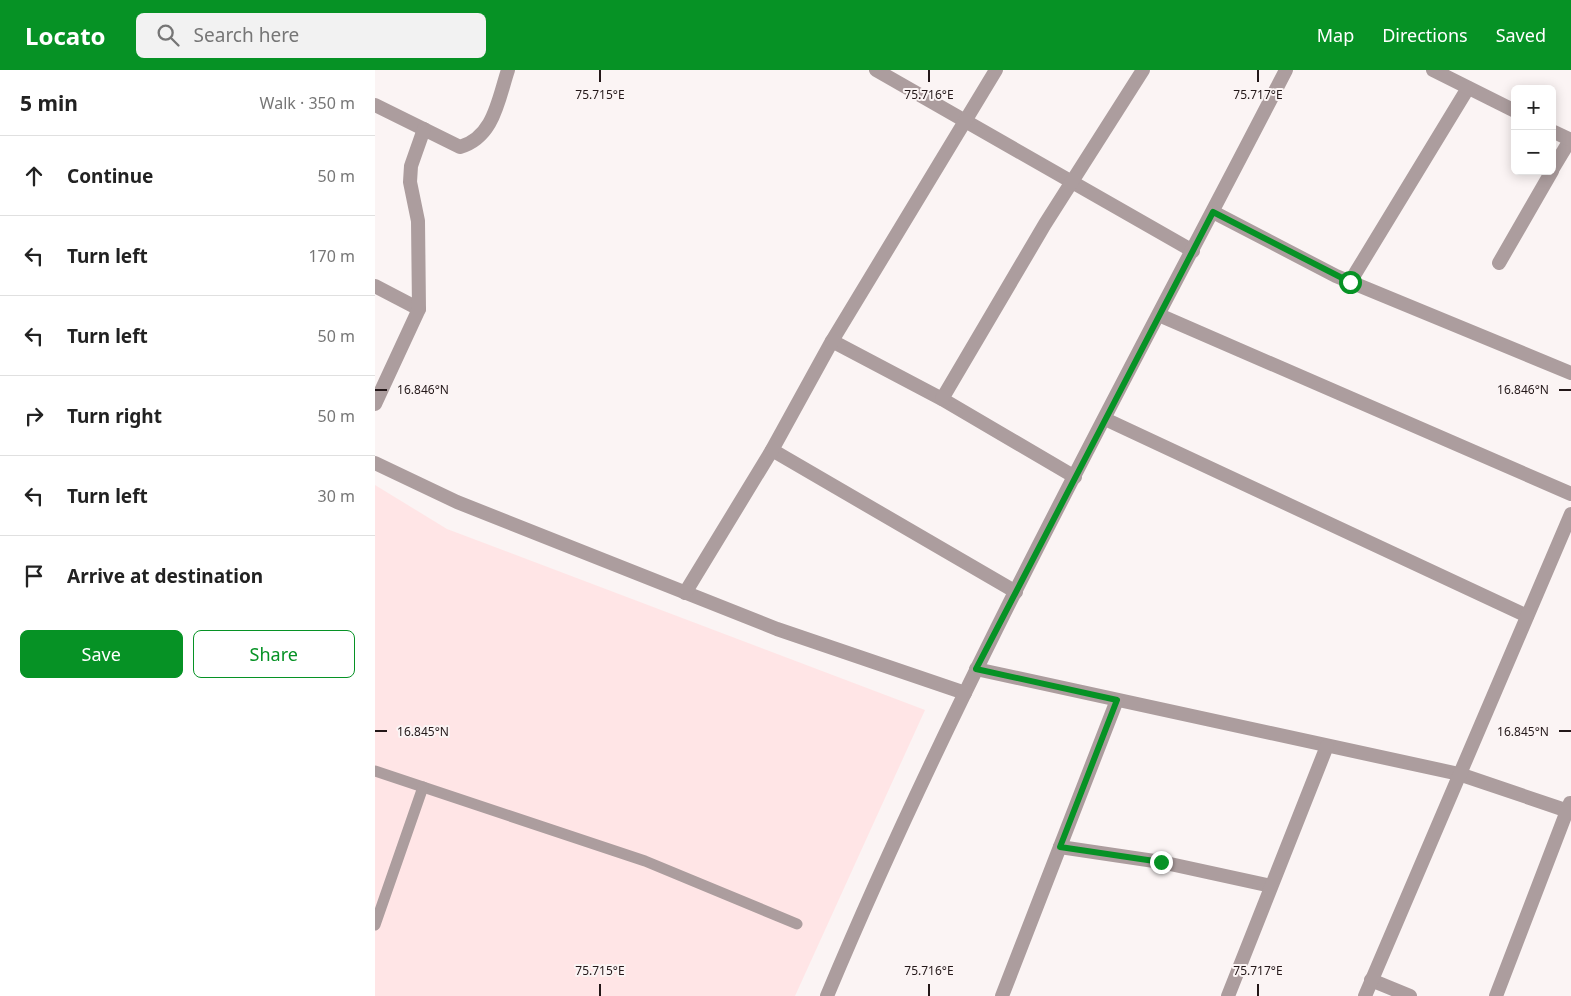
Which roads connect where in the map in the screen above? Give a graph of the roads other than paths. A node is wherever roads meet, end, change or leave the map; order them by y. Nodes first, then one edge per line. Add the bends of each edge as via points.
1 (508, 70) edge
2 (876, 70) edge
3 (996, 70) edge
4 (1143, 70) edge
5 (1286, 70) edge
6 (1433, 70) edge
7 (1468, 88) junction
8 (375, 105) edge
9 (1511, 110) edge
10 (964, 120) junction
11 (424, 129) junction
12 (1556, 132) edge
13 (1571, 140) edge
14 (1556, 164) edge
15 (1550, 175) edge
16 (1073, 181) junction
17 (1213, 212) junction
18 (1193, 251) junction
19 (1499, 262) dead end
20 (1350, 282) junction
21 (375, 286) edge
22 (419, 309) junction
23 (1159, 316) junction
24 (832, 341) junction
25 (1571, 372) edge
26 (942, 399) junction
27 (375, 404) edge
28 (1105, 419) junction
29 (771, 450) junction
30 (375, 463) edge
31 (1075, 477) junction
32 (1571, 494) edge
33 (1571, 514) edge
34 (685, 592) junction
35 (1016, 592) junction
36 (1527, 616) junction
37 (976, 669) junction
38 (965, 693) junction
39 (1117, 700) junction
40 (1327, 746) junction
41 (375, 771) edge
42 (1459, 774) junction
43 (423, 787) junction
44 (1570, 808) edge
45 (1060, 847) junction
46 (1271, 886) junction
47 (797, 924) dead end
48 (375, 925) edge
49 (1371, 980) junction
50 (827, 996) edge
51 (1002, 996) edge
52 (1228, 996) edge
53 (1365, 996) edge
54 (1410, 996) edge
55 (1496, 996) edge

1 - 11 street via 490,123 474,143 460,147
2 - 10 street
3 - 10 street
4 - 16 street
5 - 17 street
6 - 7 street
7 - 9 street
7 - 20 street
8 - 11 street
10 - 16 street
10 - 24 street
11 - 22 street via 411,166 410,182 418,221
12 - 13 street
13 - 14 street
15 - 19 street
16 - 18 street
16 - 26 street
17 - 18 street
17 - 20 street
18 - 23 street
20 - 25 street
21 - 22 street
22 - 27 street
23 - 28 street
23 - 32 street
24 - 26 street
24 - 29 street
26 - 31 street
28 - 31 street
28 - 36 street
29 - 34 street
29 - 35 street
30 - 34 street via 457,502
31 - 35 street
33 - 36 street
34 - 38 street via 777,629
35 - 37 street
36 - 42 street
37 - 38 street
37 - 39 street
38 - 50 street
39 - 40 street
39 - 45 street
40 - 42 street
40 - 46 street
41 - 43 lane
42 - 44 street
42 - 49 street
43 - 47 lane via 645,861
43 - 48 lane
44 - 55 street
45 - 46 street via 1161,862
45 - 51 street
46 - 52 street
49 - 53 street
49 - 54 street

